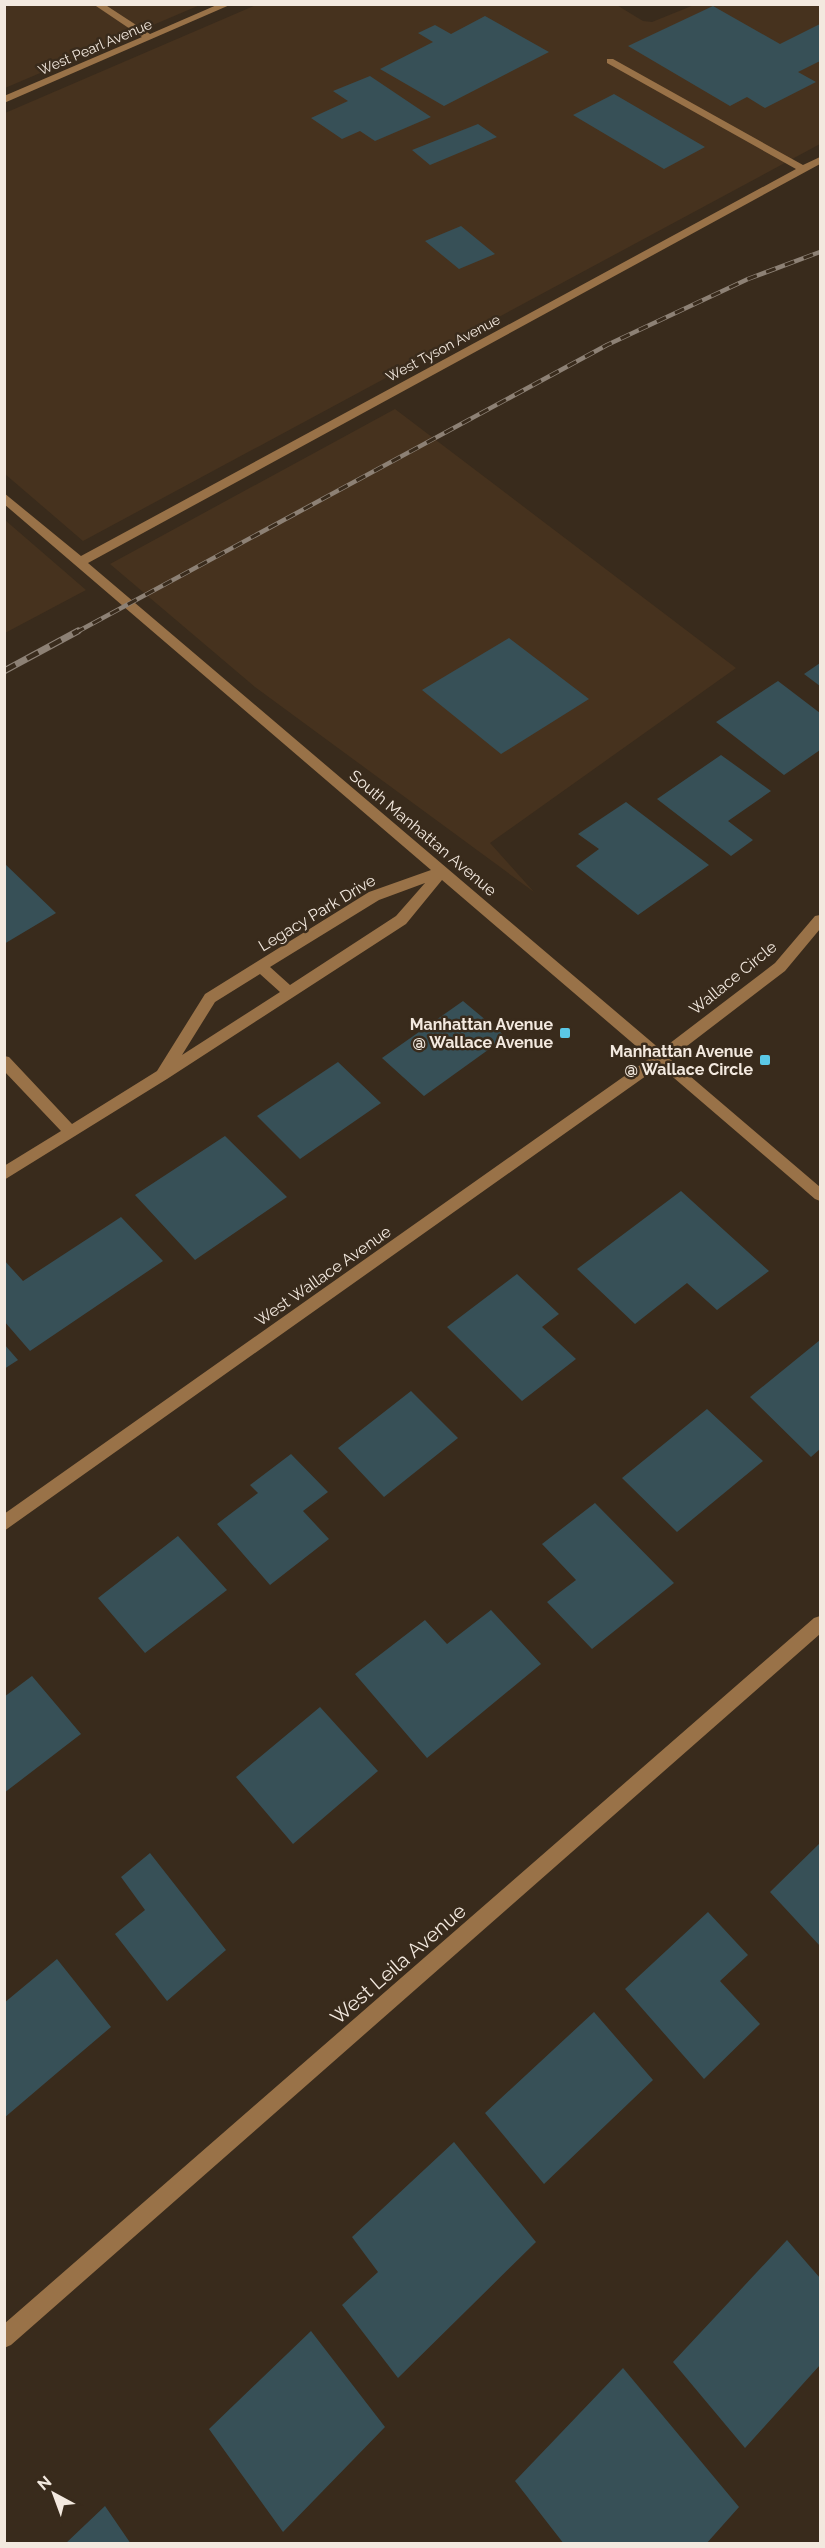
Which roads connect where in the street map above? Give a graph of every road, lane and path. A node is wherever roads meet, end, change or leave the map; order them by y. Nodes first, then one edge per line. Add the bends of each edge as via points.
1 (97, 4) edge
2 (228, 4) edge
3 (149, 38) junction
4 (610, 61) dead end
5 (4, 100) edge
6 (820, 160) edge
7 (803, 169) junction
8 (4, 497) edge
9 (80, 562) junction
10 (442, 872) junction
11 (820, 920) edge
12 (261, 967) junction
13 (290, 993) junction
14 (662, 1057) junction
15 (4, 1061) edge
16 (162, 1075) junction
17 (71, 1132) junction
18 (4, 1174) edge
19 (820, 1195) edge
20 (4, 1524) edge
21 (820, 1624) edge
22 (4, 2338) edge

1 - 3 street
2 - 3 street, West Pearl Avenue
3 - 5 street, West Pearl Avenue
4 - 7 street
6 - 7 street, West Tyson Avenue
7 - 9 street, West Tyson Avenue
8 - 9 street, South Manhattan Avenue
9 - 10 street, South Manhattan Avenue
10 - 12 street, Legacy Park Drive via 374,896
10 - 13 street, Legacy Park Drive via 401,920
10 - 14 street, South Manhattan Avenue
11 - 14 street, Wallace Circle via 780,967
12 - 13 street, Legacy Park Drive
12 - 16 street, Legacy Park Drive via 210,998
13 - 16 street, Legacy Park Drive
14 - 19 street, South Manhattan Avenue
14 - 20 street, West Wallace Avenue
15 - 17 street
16 - 17 street, Legacy Park Drive
17 - 18 street, Legacy Park Drive
21 - 22 street, West Leila Avenue

